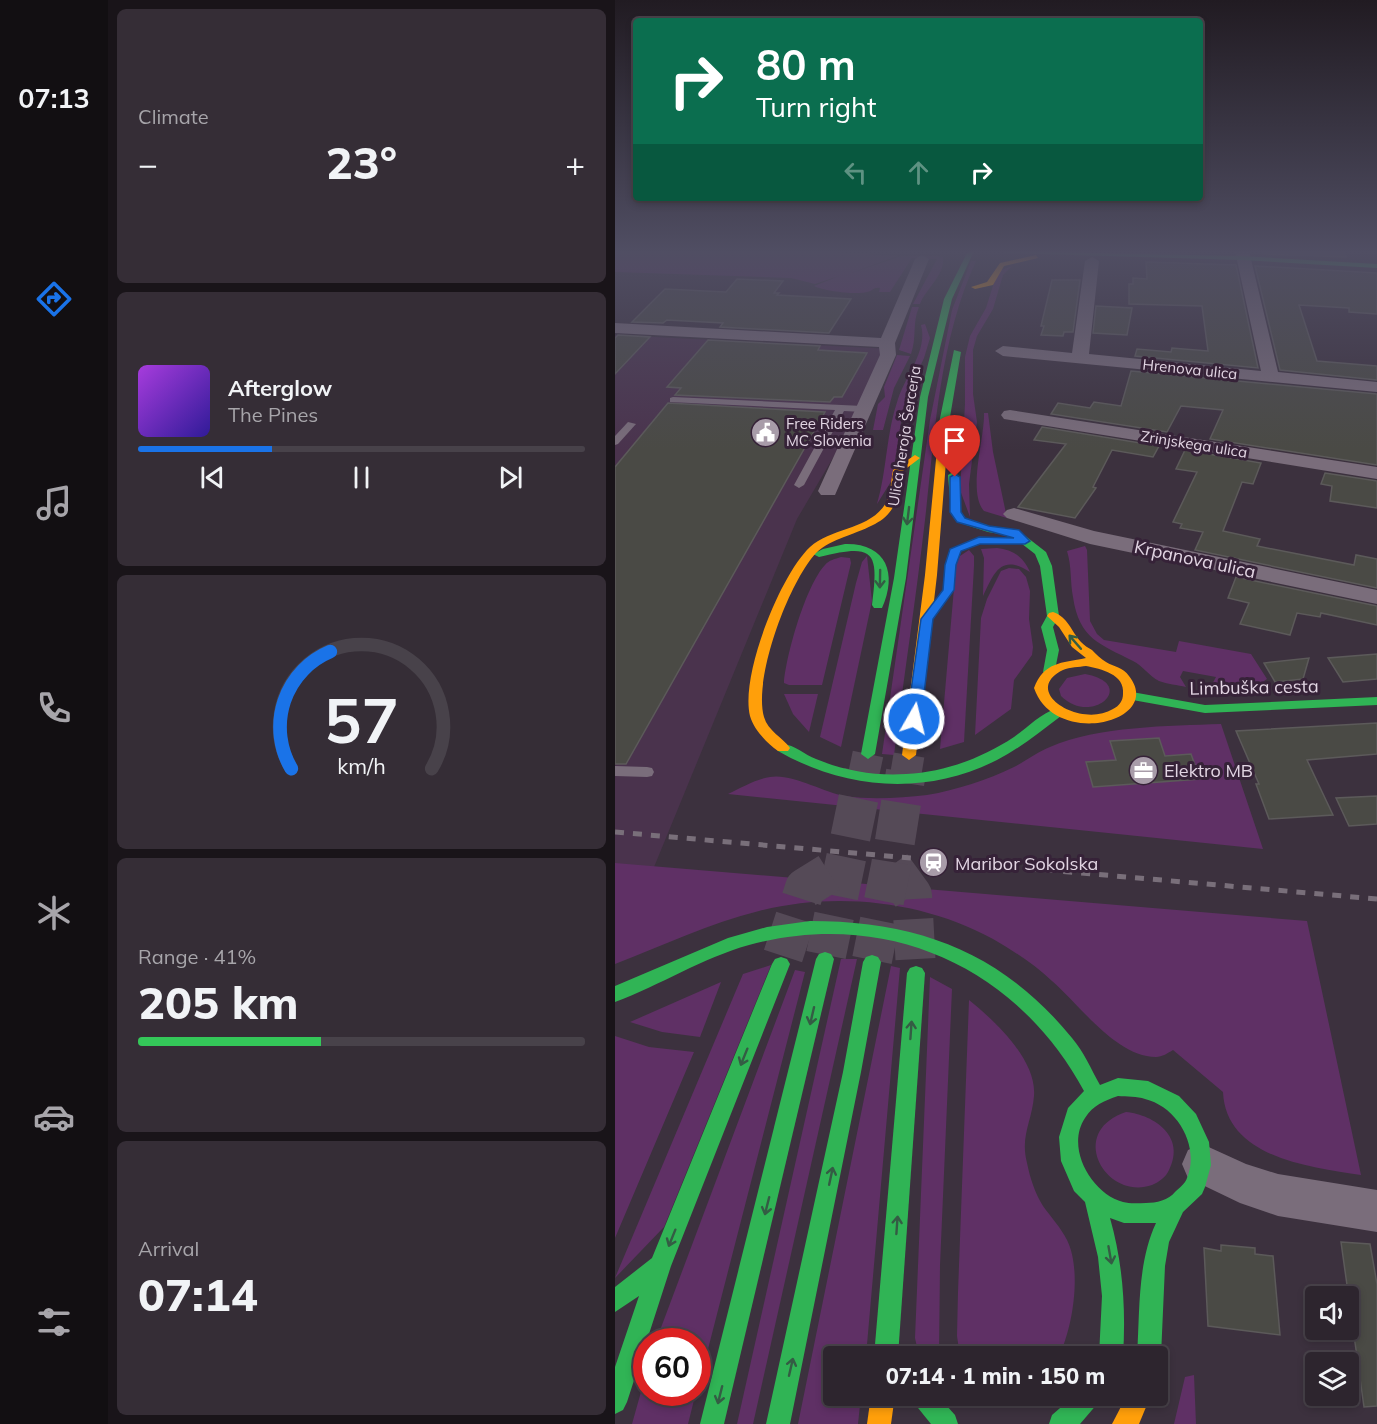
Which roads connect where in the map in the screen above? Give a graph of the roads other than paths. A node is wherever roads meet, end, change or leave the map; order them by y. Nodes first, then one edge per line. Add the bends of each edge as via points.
1 (898, 317) edge
2 (944, 317) edge
3 (1085, 317) edge
4 (1257, 317) edge
5 (615, 328) edge
6 (960, 342) dead end
7 (887, 343) junction
8 (1003, 351) dead end
9 (1080, 358) junction
10 (1271, 377) junction
11 (1377, 387) edge
12 (673, 400) dead end
13 (841, 408) junction
14 (863, 409) junction
15 (1010, 416) dead end
16 (631, 424) dead end
17 (615, 442) edge
18 (941, 455) junction
19 (915, 458) junction
20 (1377, 472) edge
21 (799, 485) dead end
22 (828, 491) dead end
23 (1014, 514) dead end
24 (979, 541) dead end
25 (1025, 541) junction
26 (804, 562) junction
27 (1377, 597) edge
28 (941, 600) dead end
29 (1053, 616) junction
30 (927, 619) junction
31 (891, 631) junction
32 (1101, 664) junction
33 (1049, 672) junction
34 (1132, 696) junction
35 (1377, 701) edge
36 (1056, 713) junction
37 (868, 754) tunnel mouth
38 (909, 755) tunnel mouth
39 (615, 771) edge
40 (647, 772) dead end
41 (825, 959) tunnel mouth
42 (872, 962) tunnel mouth
43 (781, 964) tunnel mouth
44 (916, 973) tunnel mouth
45 (615, 994) edge
46 (1096, 1095) junction
47 (1202, 1164) junction
48 (1094, 1199) junction
49 (1174, 1208) junction
50 (1377, 1211) edge
51 (660, 1266) junction
52 (893, 1283) junction
53 (615, 1301) edge
54 (887, 1346) edge
55 (900, 1346) dead end
56 (1112, 1346) edge
57 (1150, 1346) edge
58 (615, 1402) edge
59 (881, 1406) edge
60 (931, 1406) edge
61 (1081, 1406) edge
62 (1136, 1406) edge
63 (712, 1424) edge
64 (778, 1424) edge
65 (879, 1424) edge
66 (946, 1424) edge
67 (1061, 1424) edge
68 (1124, 1424) edge

1 - 7 street
2 - 19 main road, Ulica heroja Šercerja via 928,378
3 - 9 street
4 - 10 street
5 - 7 street
6 - 18 main road via 948,394
7 - 14 street via 888,355
8 - 9 street, Hrenova ulica
9 - 10 street, Hrenova ulica
10 - 11 street, Hrenova ulica
12 - 13 lane
13 - 14 lane
13 - 21 lane
14 - 22 street
15 - 20 street, Zrinjskega ulica
16 - 17 lane
18 - 25 main road via 955,477 955,512 961,520 1015,533
18 - 30 main road
19 - 26 main road via 898,470 891,504 881,516 822,542
19 -> 31 main road, Ulica heroja Šercerja
23 - 27 street, Krpanova ulica via 1090,537
24 - 25 main road
25 - 29 main road via 1036,547 1044,559
26 -> 31 main road via 841,548 858,548 874,555 880,562 882,576 878,604
26 - 36 main road via 787,594 758,670 754,702 761,724 798,758 833,772 879,780 921,778 978,763 1006,750
28 - 30 main road
32 -> 29 main road via 1076,644
29 - 33 main road via 1047,627 1053,650
30 - 38 main road
31 - 37 main road, Ulica heroja Šercerja
32 - 33 main road via 1071,663
32 - 34 main road via 1125,677
33 - 36 main road via 1040,688 1041,697
34 - 35 main road, Limbuška cesta via 1205,709
34 - 36 main road via 1118,714 1099,720 1076,720
39 - 40 lane
41 -> 63 main road
64 -> 42 main road
43 -> 51 main road
52 -> 44 main road
45 - 46 main road via 709,952 768,934 818,928 902,934 976,962 1015,989 1067,1044
46 - 47 main road via 1109,1089 1133,1087 1170,1099 1193,1123 1201,1144
46 - 48 main road via 1082,1107 1069,1130 1068,1148 1077,1180
47 - 49 main road via 1190,1194
47 - 50 street via 1240,1183 1278,1195
48 - 49 main road via 1131,1216 1151,1216
48 -> 56 main road via 1103,1221 1114,1285
49 - 57 main road via 1159,1241 1154,1266
51 - 53 main road
51 - 58 main road
52 - 54 main road
52 - 55 main road
59 - 65 main road
60 - 66 main road
61 - 67 main road
62 - 68 main road

